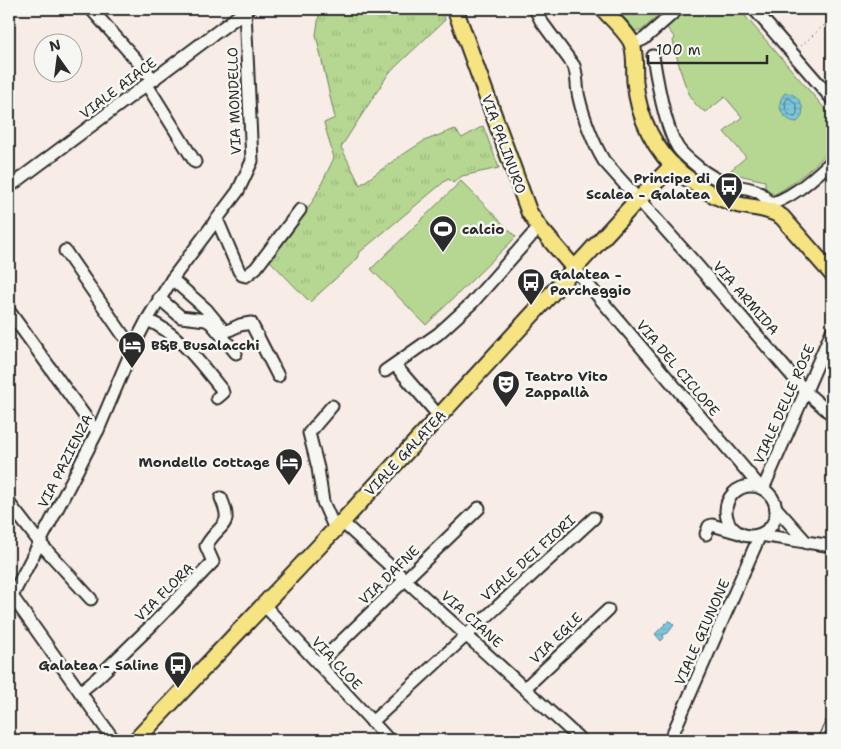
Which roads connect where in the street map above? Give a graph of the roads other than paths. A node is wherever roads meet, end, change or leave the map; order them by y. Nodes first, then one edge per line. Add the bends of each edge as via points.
1 (91, 9) edge
2 (455, 9) edge
3 (535, 9) edge
4 (603, 9) edge
5 (678, 9) edge
6 (754, 9) edge
7 (246, 10) edge
8 (631, 41) junction
9 (653, 56) dead end
10 (151, 83) junction
11 (832, 100) edge
12 (679, 149) junction
13 (832, 161) edge
14 (195, 162) dead end
15 (670, 163) junction
16 (36, 168) junction
17 (9, 178) edge
18 (9, 187) edge
19 (238, 191) joint
20 (638, 199) junction
21 (764, 206) junction
22 (300, 210) dead end
23 (215, 221) junction
24 (539, 227) junction
25 (65, 251) dead end
26 (574, 268) junction
27 (832, 274) edge
28 (172, 279) junction
29 (159, 298) junction
30 (9, 311) edge
31 (147, 320) junction
32 (832, 330) edge
33 (134, 346) junction
34 (236, 353) dead end
35 (278, 376) dead end
36 (806, 392) junction
37 (217, 398) dead end
38 (332, 406) dead end
39 (439, 416) junction
40 (832, 416) edge
41 (98, 430) junction
42 (762, 488) junction
43 (221, 498) dead end
44 (9, 503) edge
45 (479, 508) dead end
46 (776, 508) junction
47 (594, 518) dead end
48 (338, 526) junction
49 (736, 532) junction
50 (706, 534) dead end
51 (760, 535) junction
52 (40, 543) junction
53 (807, 543) junction
54 (832, 546) edge
55 (406, 580) junction
56 (10, 599) edge
57 (91, 600) dead end
58 (264, 605) junction
59 (608, 610) dead end
60 (466, 635) junction
61 (318, 664) junction
62 (525, 688) junction
63 (80, 692) junction
64 (372, 722) junction
65 (832, 724) edge
66 (114, 740) edge
67 (136, 740) edge
68 (389, 740) edge
69 (581, 740) edge
70 (670, 740) edge
71 (824, 740) edge

1 - 10 street
2 - 24 main road, VIA PALINURO via 529,212
3 - 20 street, VIA ARMIDA via 574,66 579,98 600,155
4 - 8 main road
5 - 8 street via 644,39
6 - 11 street
7 - 10 street, VIALE AIACE
7 - 19 street, VIA MONDELLO via 252,161
8 - 15 main road via 640,106 650,134
9 - 12 street via 668,126
10 - 14 street
10 - 16 street, VIALE AIACE
12 - 15 street
12 - 21 street via 708,175 726,184 763,194
13 - 21 street via 796,193
15 - 20 main road, VIALE GALATEA
15 - 21 main road via 713,195 739,204
16 - 17 street
16 - 18 street, VIALE AIACE
19 - 23 street, VIA PAZIENZA
20 - 26 main road, VIALE GALATEA
20 - 36 street, VIA ARMIDA
21 - 27 main road via 782,217
22 - 23 street via 256,268 246,276 239,271
23 - 28 street, VIA PAZIENZA
24 - 26 main road, VIA PALINURO
24 - 39 street via 472,303 438,334 390,368
25 - 33 street
26 - 39 main road, VIALE GALATEA
26 - 42 street, VIA DEL CICLOPE
28 - 29 street, VIA PAZIENZA
28 - 35 street via 206,309 225,332 251,323
29 - 31 street, VIA PAZIENZA
29 - 34 street via 184,318 211,323
30 - 41 street
31 - 33 street, VIA PAZIENZA
31 - 37 street via 167,330 187,350 222,390
32 - 36 street, VIALE DELLE ROSE
33 - 41 street, VIA PAZIENZA
36 - 40 street, VIA ARMIDA
36 - 42 street, VIALE DELLE ROSE
38 - 48 street via 309,432 322,502
39 - 48 main road, VIALE GALATEA
41 - 52 street, VIA PAZIENZA
42 - 46 street via 772,496
42 - 49 street via 740,489 729,499 728,520
43 - 63 street, VIA FLORA via 228,516 226,523 206,546 213,562 209,568
44 - 52 street
45 - 55 street, VIA DAFNE
46 - 51 street via 776,519
46 - 53 street
47 - 60 street, VIALE DEI FIORI
48 - 55 street, VIA CIANE
48 - 58 main road, VIALE GALATEA
49 - 50 street via 712,525
49 - 51 street
51 - 53 street
51 - 70 street, VIALE GIUNONE
52 - 56 street, VIA PAZIENZA
52 - 57 street
53 - 54 street
55 - 60 street, VIA CIANE
55 - 61 street, VIA DAFNE
56 - 63 street, VIA PAZIENZA
58 - 61 street, VIA CLOE
58 - 67 main road, VIALE GALATEA
59 - 62 street, VIA EGLE
60 - 62 street, VIA CIANE
60 - 64 street, VIALE DEI FIORI
61 - 64 street, VIA CLOE
62 - 69 street, VIA CIANE
63 - 66 street, VIA PAZIENZA
64 - 68 street, VIA CLOE
65 - 71 street

